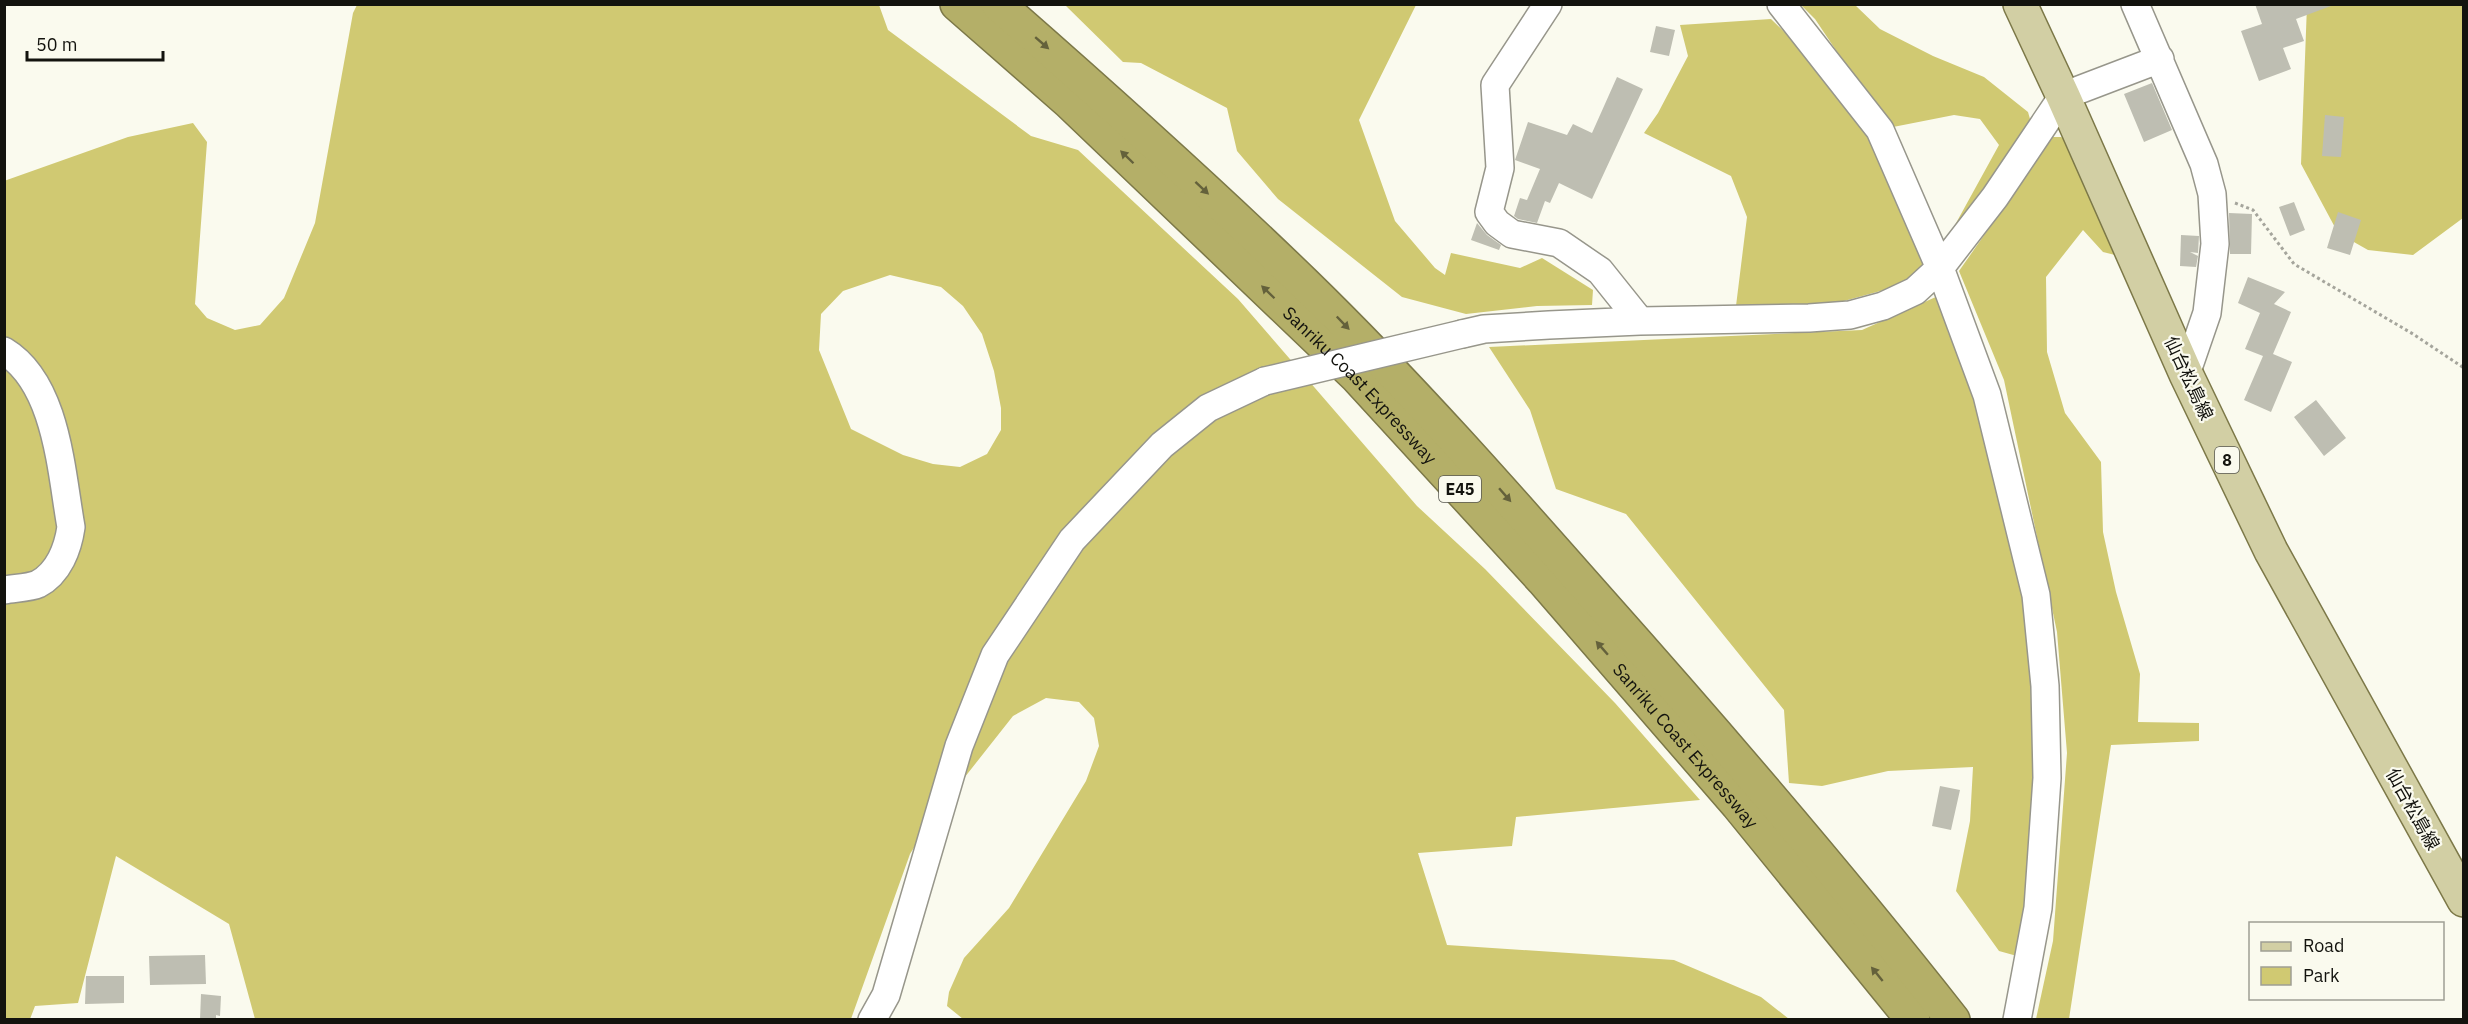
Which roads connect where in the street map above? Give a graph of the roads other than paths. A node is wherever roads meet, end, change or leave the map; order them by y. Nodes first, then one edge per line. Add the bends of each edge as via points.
1 (957, 4) edge
2 (998, 4) edge
3 (1548, 4) edge
4 (1781, 4) edge
5 (2020, 4) edge
6 (2135, 4) edge
7 (2160, 59) junction
8 (2063, 96) junction
9 (1940, 268) junction
10 (1640, 321) junction
11 (4, 351) edge
12 (2186, 374) junction
13 (4, 590) edge
14 (2463, 900) edge
15 (872, 1020) edge
16 (1913, 1020) edge
17 (1953, 1020) edge
18 (2017, 1020) edge

16 -> 1 highway, Sanriku Coast Expressway / E45 via 1738,805 1543,580 1358,377 1069,102
2 -> 17 highway, Sanriku Coast Expressway / E45 via 1116,107 1305,284 1470,455 1872,916
3 - 10 street via 1495,85 1500,168 1489,212 1512,234 1559,243 1592,266
4 - 9 street via 1880,130
5 - 8 main road, 仙台松島線 / 8
6 - 7 street
7 - 8 street
7 - 12 street via 2204,164 2212,194 2215,244 2207,313
8 - 9 street via 1969,234
8 - 12 main road, 仙台松島線 / 8
9 - 10 street via 1915,291 1850,315
9 - 18 street via 1987,395 2036,595 2045,686 2047,778 2038,908
10 - 15 street, bridge via 1484,329 1265,381 1208,408 1162,446 1072,540 995,655 959,746 886,994
11 - 13 street via 33,377 48,407 70,527 68,544 57,567 38,584
12 - 14 main road, 仙台松島線 / 8 via 2271,550

